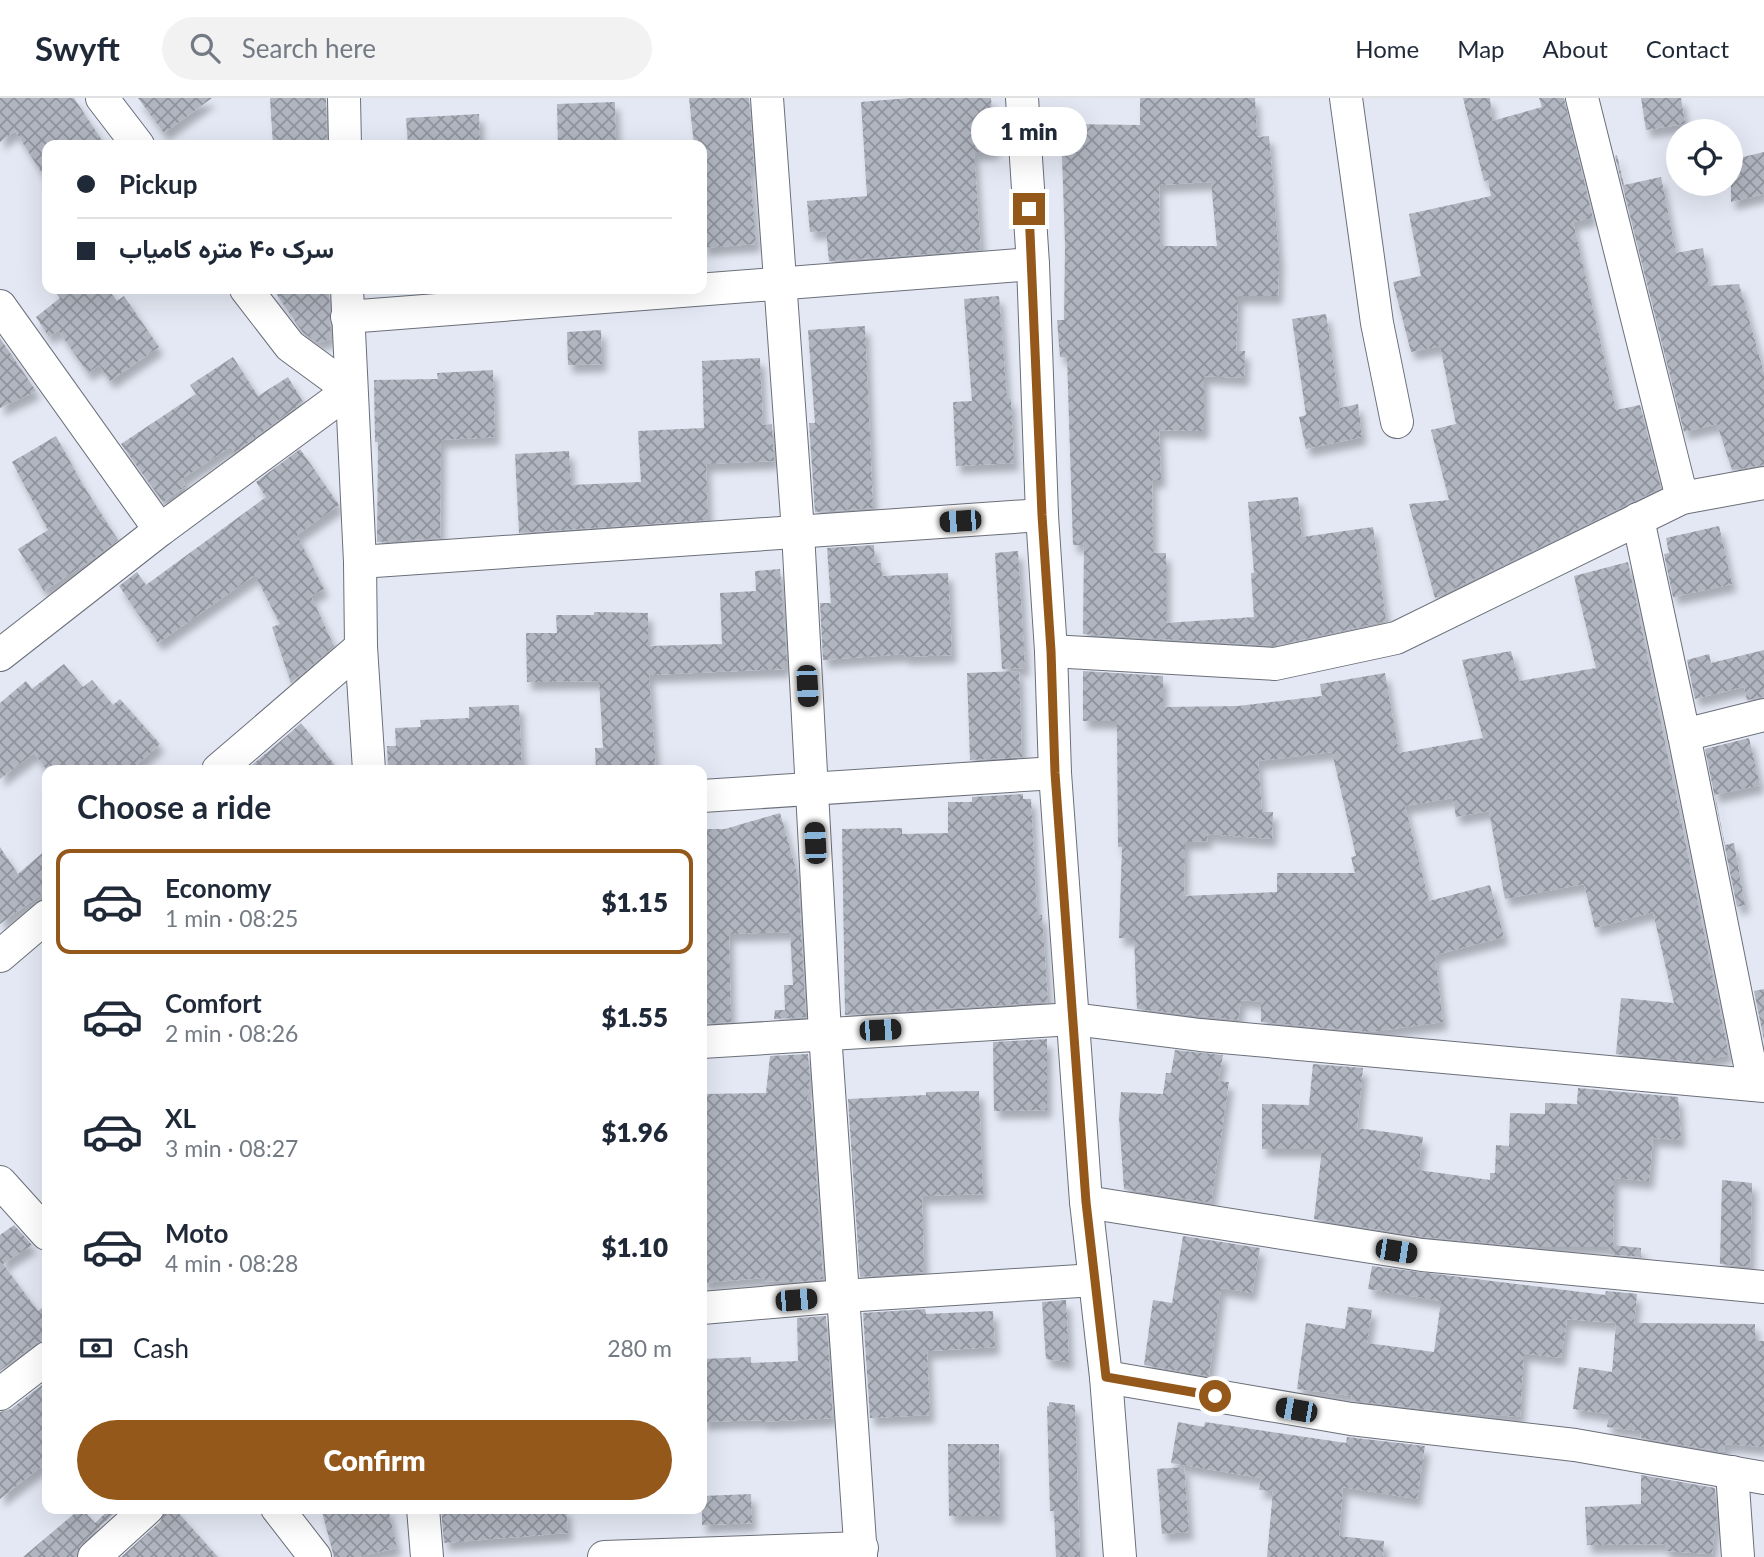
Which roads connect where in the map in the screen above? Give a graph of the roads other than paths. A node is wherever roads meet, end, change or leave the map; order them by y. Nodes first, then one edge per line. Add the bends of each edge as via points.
1 (102, 98) edge
2 (344, 98) edge
3 (766, 98) edge
4 (1022, 98) edge
5 (1346, 98) edge
6 (1582, 98) edge
7 (134, 140) edge
8 (345, 140) edge
9 (1033, 264) junction
10 (780, 283) junction
11 (707, 286) edge
12 (250, 294) edge
13 (542, 294) edge
14 (347, 303) edge
15 (0, 306) edge
16 (350, 390) junction
17 (1397, 422) dead end
18 (1764, 483) edge
19 (1682, 498) junction
20 (1042, 515) junction
21 (1638, 519) junction
22 (160, 530) junction
23 (798, 532) junction
24 (359, 562) junction
25 (361, 647) junction
26 (1051, 651) junction
27 (0, 655) edge
28 (1764, 715) edge
29 (1684, 735) junction
30 (224, 765) edge
31 (369, 765) edge
32 (1055, 773) junction
33 (812, 788) junction
34 (707, 796) edge
35 (42, 920) edge
36 (0, 957) edge
37 (1073, 1019) junction
38 (825, 1033) junction
39 (707, 1042) edge
40 (1759, 1085) edge
41 (0, 1182) edge
42 (1086, 1202) junction
43 (42, 1228) edge
44 (1095, 1280) junction
45 (1764, 1287) edge
46 (843, 1296) junction
47 (707, 1308) edge
48 (42, 1362) edge
49 (1106, 1377) junction
50 (0, 1394) edge
51 (1732, 1472) junction
52 (1764, 1478) edge
53 (141, 1514) edge
54 (282, 1514) edge
55 (423, 1514) edge
56 (861, 1553) edge
57 (94, 1557) edge
58 (315, 1557) edge
59 (427, 1557) edge
60 (604, 1557) edge
61 (1120, 1557) edge
62 (1738, 1557) edge

1 - 7 street
2 - 8 street
3 - 10 street
4 - 9 street
5 - 17 street via 1377,323
6 - 19 street
9 - 10 street
9 - 20 street
10 - 11 street
10 - 23 street
12 - 16 street via 290,346
13 - 14 street
14 - 16 street
15 - 22 street
16 - 22 street
16 - 24 street
18 - 19 street
19 - 21 street
20 - 23 street
20 - 26 street
21 - 26 street via 1396,638 1275,664
21 - 29 street
22 - 27 street
23 - 24 street
23 - 33 street
24 - 25 street
25 - 30 street
25 - 31 street
26 - 32 street
28 - 29 street
29 - 40 street
32 - 33 street
32 - 37 street
33 - 34 street
33 - 38 street
35 - 36 street
37 - 38 street
37 - 40 street
37 - 42 street
38 - 39 street
38 - 46 street
41 - 43 street
42 - 44 street
42 - 45 street via 1422,1255
44 - 46 street
44 - 49 street
46 - 47 street
46 - 56 street
48 - 50 street
49 - 51 street via 1351,1419 1575,1445
49 - 61 street
51 - 52 street
51 - 62 street
53 - 57 street
54 - 58 street
55 - 59 street
56 - 60 street

